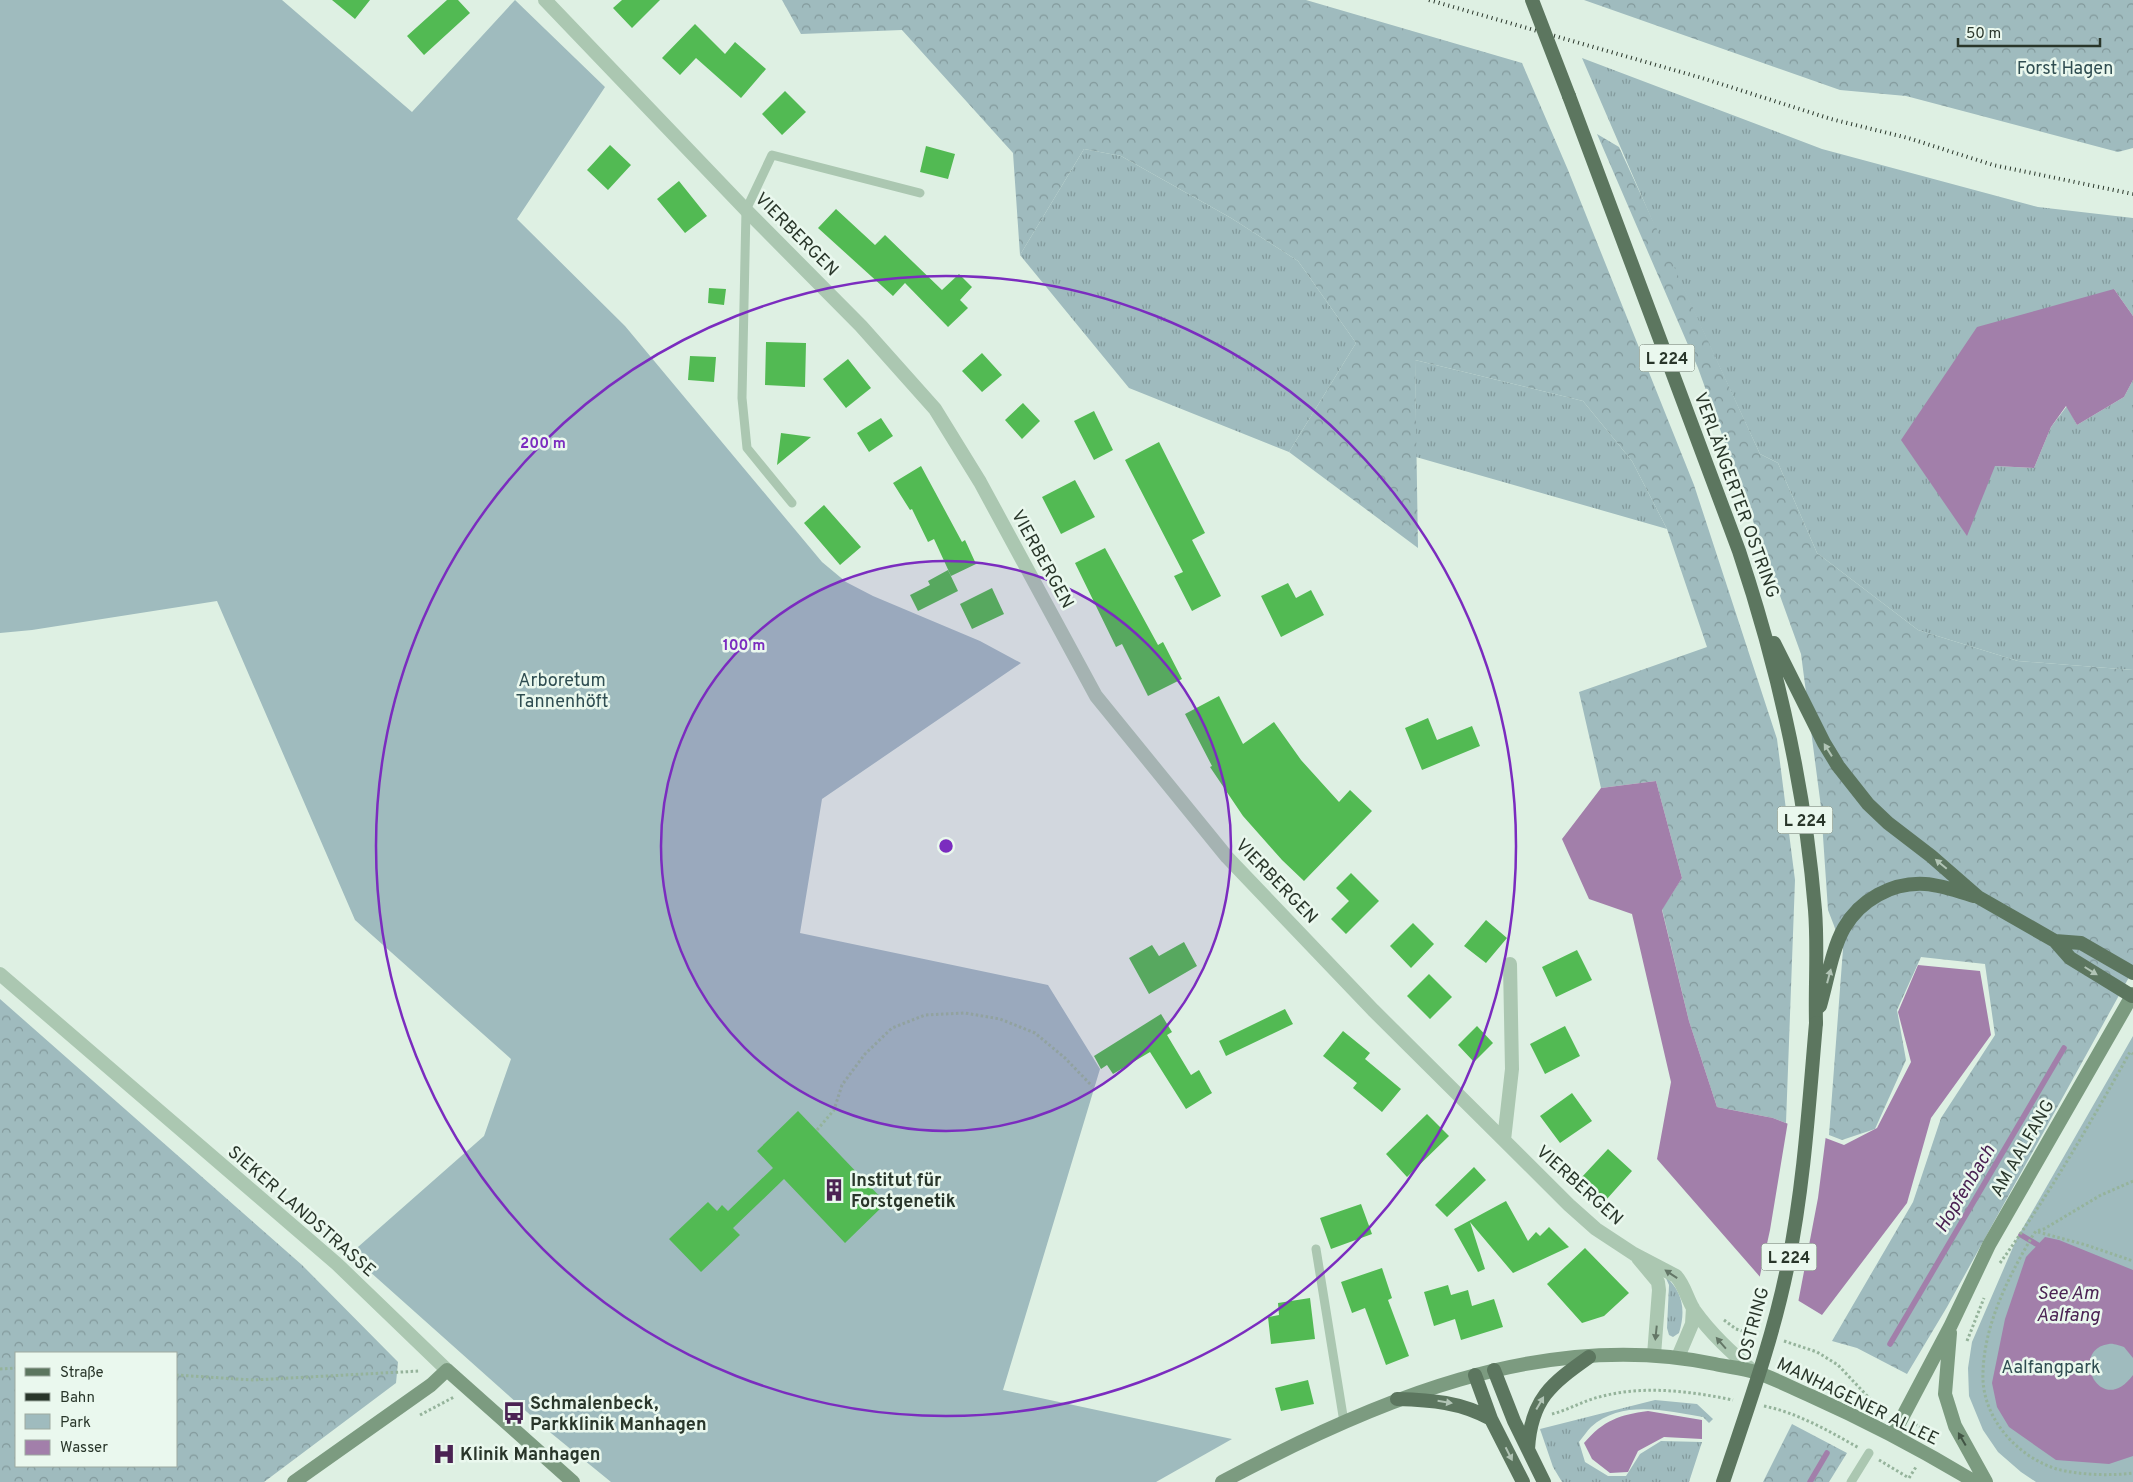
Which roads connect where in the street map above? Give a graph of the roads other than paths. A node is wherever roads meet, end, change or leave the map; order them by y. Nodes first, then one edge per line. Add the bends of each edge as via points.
1 (545, 0) edge
2 (1532, 0) edge
3 (920, 193) dead end
4 (746, 210) junction
5 (792, 503) dead end
6 (1762, 620) junction
7 (1978, 897) junction
8 (2055, 941) junction
9 (1510, 964) dead end
10 (2133, 973) edge
11 (0, 974) edge
12 (2132, 995) edge
13 (1816, 1023) junction
14 (1504, 1140) junction
15 (1316, 1249) dead end
16 (1634, 1254) junction
17 (1693, 1308) junction
18 (1951, 1324) junction
19 (1654, 1355) junction
20 (1589, 1356) junction
21 (1678, 1357) junction
22 (447, 1370) junction
23 (1494, 1370) junction
24 (1754, 1372) junction
25 (1475, 1375) junction
26 (1397, 1400) junction
27 (1491, 1419) junction
28 (1344, 1422) junction
29 (1892, 1435) junction
30 (1528, 1450) junction
31 (1868, 1453) road end
32 (294, 1482) edge
33 (573, 1482) edge
34 (1222, 1482) edge
35 (1523, 1482) edge
36 (1544, 1482) edge
37 (1723, 1482) edge
38 (1851, 1482) edge
39 (1975, 1482) edge
40 (1986, 1482) edge

1 - 4 street, VIERBERGEN
2 - 6 main road, VERLÄNGERTER OSTRING / L 224, bridge
3 - 4 lane via 772,155
4 - 5 lane via 742,398 747,448
4 - 14 street, VIERBERGEN via 861,326 935,410 980,482 1096,696 1215,842 1373,1010
7 -> 6 main road via 1888,823 1853,786 1820,736
6 - 13 main road, VERLÄNGERTER OSTRING / L 224 via 1804,807 1815,911
7 - 8 main road
13 -> 7 main road via 1844,928 1872,898 1894,888 1914,884 1939,886
8 - 10 main road via 2081,942
8 -> 12 main road via 2070,958
9 - 14 street via 1512,1069
11 - 22 street, SIEKER LANDSTRASSE via 337,1264
12 - 18 main road, AM AALFANG via 1988,1245
13 - 37 main road, OSTRING / L 224, bridge via 1804,1151 1788,1263 1765,1356
14 - 16 street, VIERBERGEN via 1596,1229
15 - 28 lane
17 -> 16 street, VIERBERGEN via 1676,1276
16 -> 19 street, VIERBERGEN via 1658,1282 1660,1297
17 - 21 street via 1692,1324
24 -> 17 street, VIERBERGEN via 1726,1349
18 - 29 main road, AM AALFANG
40 -> 18 main road, AM AALFANG via 1955,1426 1945,1394
19 - 20 main road, MANHAGENER ALLEE
19 - 21 main road, MANHAGENER ALLEE
20 - 23 main road, MANHAGENER ALLEE
30 -> 20 main road via 1532,1418 1550,1388
21 - 24 main road, MANHAGENER ALLEE
22 - 32 main road
22 - 33 main road, SIEKER LANDSTRASSE
23 - 25 main road, MANHAGENER ALLEE
23 - 30 main road
24 - 29 main road, MANHAGENER ALLEE
25 - 26 main road, MANHAGENER ALLEE
25 - 27 main road
26 -> 27 main road via 1454,1404
26 - 28 main road
27 -> 35 main road
28 - 34 main road
29 - 39 main road, MANHAGENER ALLEE
30 - 36 main road
31 - 38 lane

